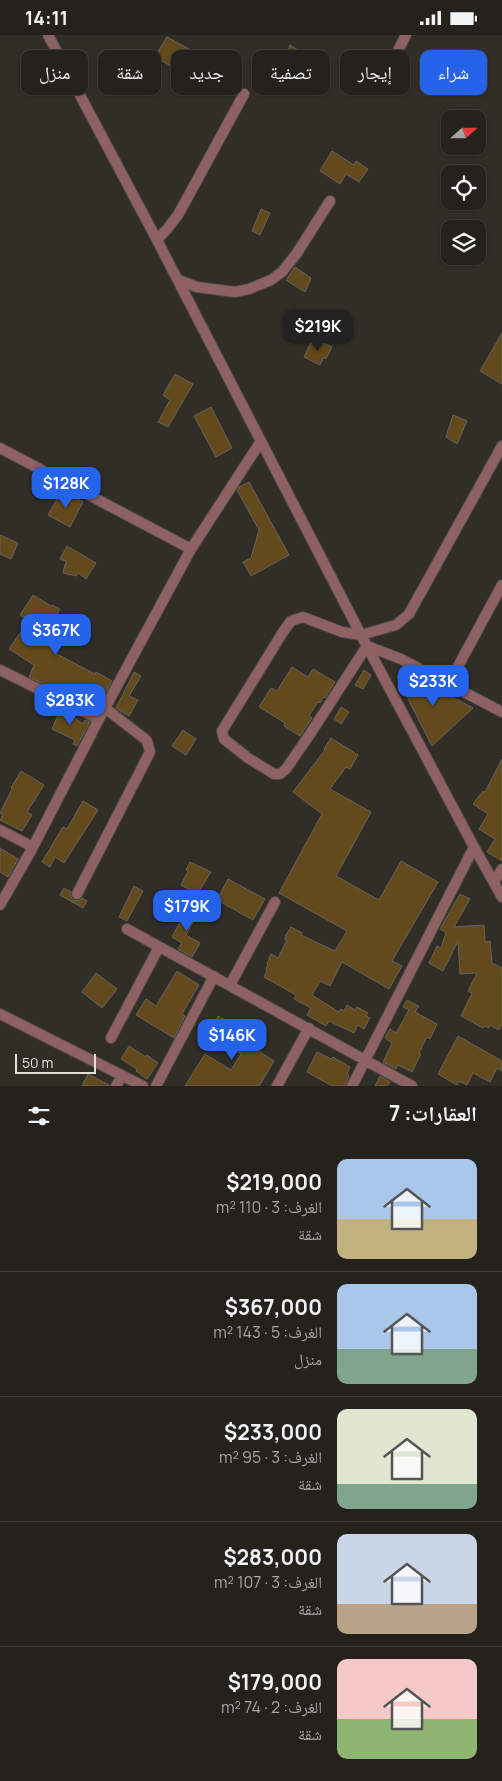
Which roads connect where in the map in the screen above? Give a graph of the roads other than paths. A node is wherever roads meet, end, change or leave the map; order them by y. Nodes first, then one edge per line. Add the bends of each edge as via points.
1 (48, 35) edge
2 (406, 35) edge
3 (398, 50) edge
4 (244, 94) dead end
5 (330, 201) dead end
6 (157, 240) junction
7 (178, 280) junction
8 (261, 441) junction
9 (502, 446) edge
10 (0, 448) edge
11 (191, 549) junction
12 (502, 585) edge
13 (361, 635) junction
14 (367, 646) junction
15 (0, 670) edge
16 (449, 683) junction
17 (105, 708) junction
18 (502, 713) edge
19 (99, 719) junction
20 (0, 829) edge
21 (33, 847) junction
22 (474, 847) junction
23 (502, 869) edge
24 (494, 882) junction
25 (76, 894) dead end
26 (502, 897) edge
27 (275, 902) dead end
28 (0, 905) edge
29 (127, 929) dead end
30 (159, 947) junction
31 (214, 977) junction
32 (230, 985) junction
33 (0, 1014) edge
34 (309, 1028) junction
35 (112, 1038) dead end
36 (365, 1059) junction
37 (122, 1076) junction
38 (116, 1086) edge
39 (143, 1086) edge
40 (156, 1086) edge
41 (277, 1086) edge
42 (352, 1086) edge
43 (412, 1086) edge

1 - 6 street
2 - 3 street
4 - 6 street via 178,215
5 - 7 street via 297,253 271,280 235,292 197,287
6 - 7 street
7 - 8 street
8 - 11 street
8 - 13 street
9 - 13 street via 409,613 396,625
10 - 11 street
11 - 17 street
12 - 16 street
13 - 14 street
13 - 14 street via 342,633 303,617 291,621 224,726 224,739 265,770 280,774
14 - 16 street
14 - 22 street
15 - 19 street
16 - 18 street
17 - 19 street
17 - 25 street via 145,739 150,752
19 - 21 street
20 - 21 street
21 - 28 street
22 - 24 street
22 - 36 street
23 - 24 street
24 - 26 street
27 - 32 street
29 - 30 street
30 - 31 street
30 - 35 street
31 - 32 street
31 - 40 street
32 - 34 street
33 - 37 street
34 - 36 street
34 - 41 street
36 - 42 street
36 - 43 street
37 - 38 street
37 - 39 street

